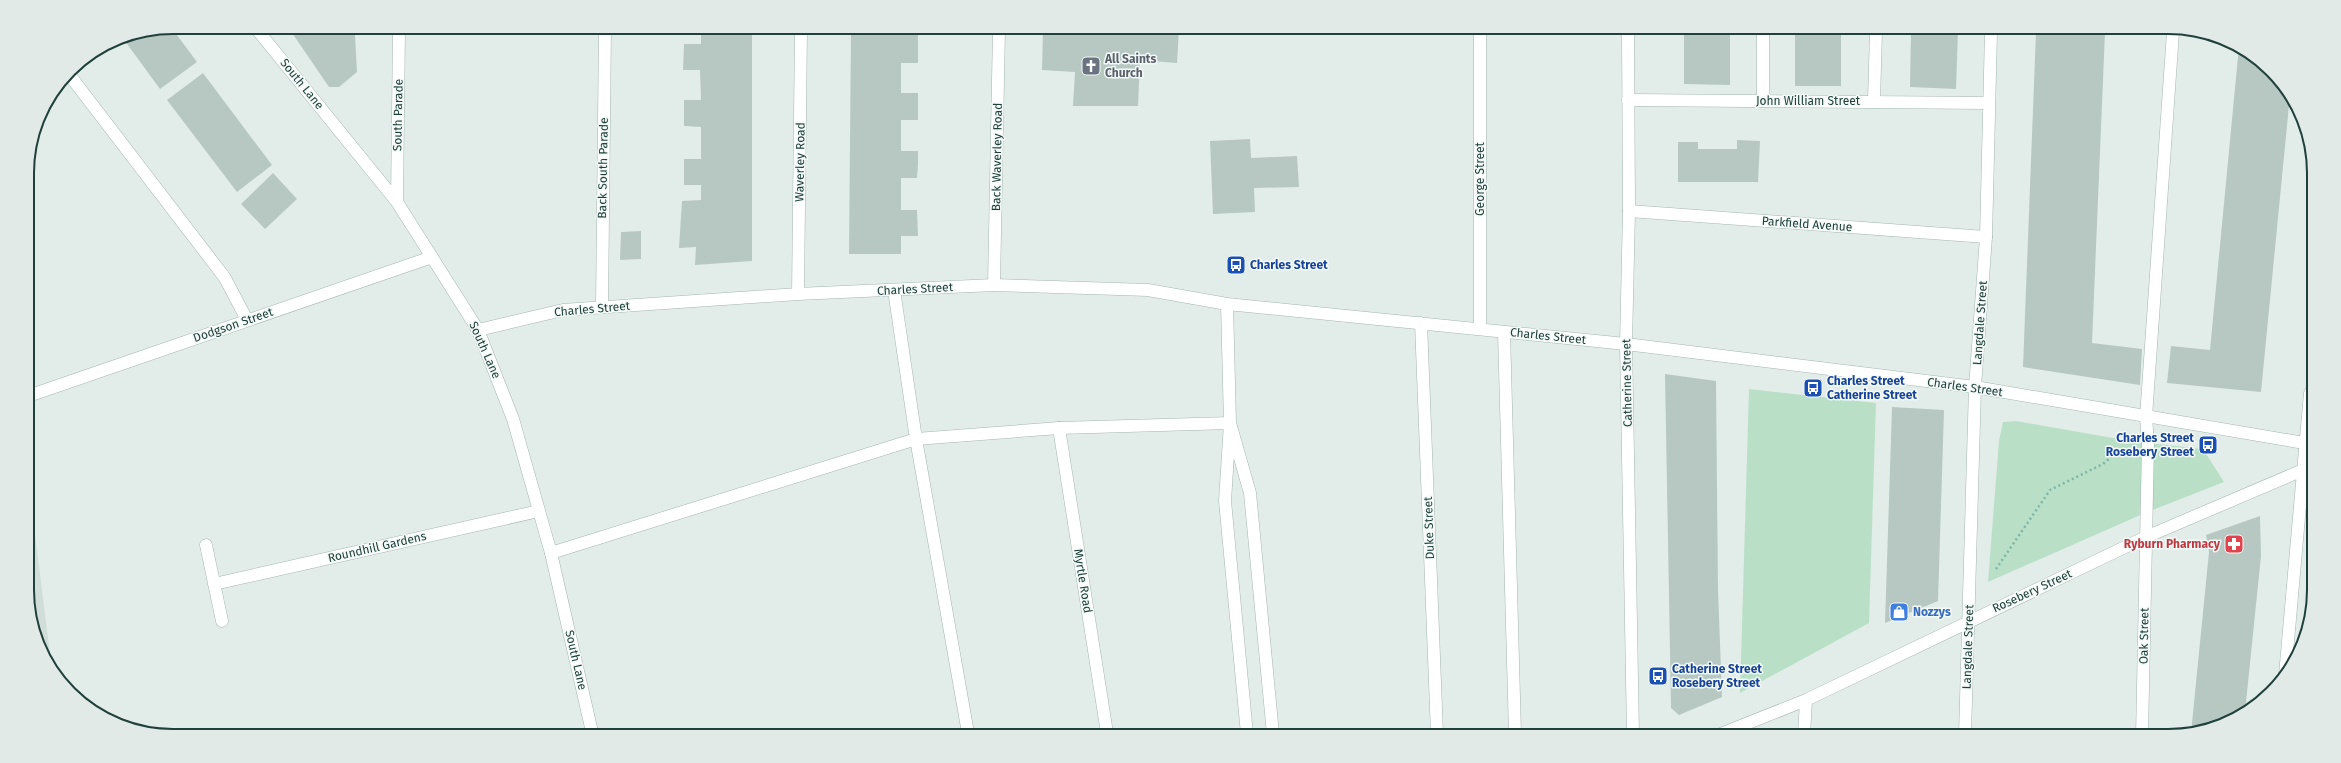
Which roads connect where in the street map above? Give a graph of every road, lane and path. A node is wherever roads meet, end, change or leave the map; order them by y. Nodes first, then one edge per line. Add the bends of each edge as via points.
1 (261, 34) edge
2 (399, 34) edge
3 (605, 34) edge
4 (801, 34) edge
5 (999, 34) edge
6 (1480, 34) edge
7 (1628, 34) edge
8 (1763, 34) edge
9 (1876, 34) edge
10 (1991, 34) edge
11 (2173, 34) edge
12 (72, 78) edge
13 (1628, 100) junction
14 (1763, 101) junction
15 (1874, 101) junction
16 (1988, 103) junction
17 (396, 202) junction
18 (1629, 212) junction
19 (1986, 237) junction
20 (432, 257) junction
21 (994, 285) junction
22 (894, 290) junction
23 (798, 294) junction
24 (1227, 304) junction
25 (602, 307) junction
26 (247, 320) junction
27 (1420, 323) junction
28 (1480, 328) junction
29 (478, 330) junction
30 (1504, 332) junction
31 (1626, 344) junction
32 (1975, 388) junction
33 (34, 394) dead end
34 (2146, 417) junction
35 (1230, 423) junction
36 (1059, 428) junction
37 (916, 439) junction
38 (2307, 444) edge
39 (2303, 470) junction
40 (539, 511) junction
41 (2146, 537) junction
42 (206, 545) dead end
43 (551, 553) junction
44 (1992, 575) dead end
45 (214, 584) junction
46 (222, 621) dead end
47 (1969, 621) junction
48 (2287, 661) edge
49 (1806, 700) junction
50 (591, 729) edge
51 (967, 729) edge
52 (1107, 729) edge
53 (1247, 729) edge
54 (1273, 729) edge
55 (1437, 729) edge
56 (1516, 729) edge
57 (1633, 729) edge
58 (1733, 729) edge
59 (1804, 729) edge
60 (1965, 729) edge
61 (2142, 729) edge

1 - 17 street, South Lane
2 - 17 street, South Parade
3 - 25 street, Back South Parade
4 - 23 street, Waverley Road
5 - 21 street, Back Waverley Road
6 - 28 street, George Street
7 - 13 street, Catherine Street
8 - 14 street
9 - 15 street
10 - 16 street, Langdale Street
11 - 34 street, Oak Street
12 - 26 street via 225,278
13 - 14 street, John William Street
13 - 18 street, Catherine Street
14 - 15 street, John William Street
15 - 16 street, John William Street
16 - 19 street, Langdale Street
17 - 20 street, South Lane
18 - 19 street, Parkfield Avenue
18 - 31 street, Catherine Street
19 - 32 street, Langdale Street
20 - 26 street, Dodgson Street
20 - 29 street, South Lane
21 - 22 street, Charles Street
21 - 24 street, Charles Street via 1148,290
22 - 23 street, Charles Street
22 - 37 street
23 - 25 street, Charles Street
24 - 27 street, Charles Street
24 - 35 street
25 - 29 street, Charles Street via 563,310
26 - 33 street, Dodgson Street
27 - 28 street, Charles Street
27 - 55 street, Duke Street
28 - 30 street, Charles Street
29 - 40 street, South Lane via 513,419
30 - 31 street, Charles Street
30 - 56 street
31 - 32 street, Charles Street
31 - 57 street, Catherine Street
32 - 34 street, Charles Street
32 - 47 street, Langdale Street
34 - 38 street, Charles Street
34 - 41 street, Oak Street
34 - 44 path via 2130,441 2103,464 2050,490
35 - 36 street
35 - 53 street via 1225,501
35 - 54 street via 1250,493
36 - 37 street
36 - 52 street, Myrtle Road
37 - 43 street
37 - 51 street
38 - 39 street
39 - 41 street, Rosebery Street
39 - 48 street
40 - 43 street, South Lane
40 - 45 street, Roundhill Gardens
41 - 47 street, Rosebery Street
41 - 61 street, Oak Street
42 - 45 street
43 - 50 street, South Lane
45 - 46 street
47 - 49 street, Rosebery Street
47 - 60 street, Langdale Street
49 - 58 street, Rosebery Street
49 - 59 street

